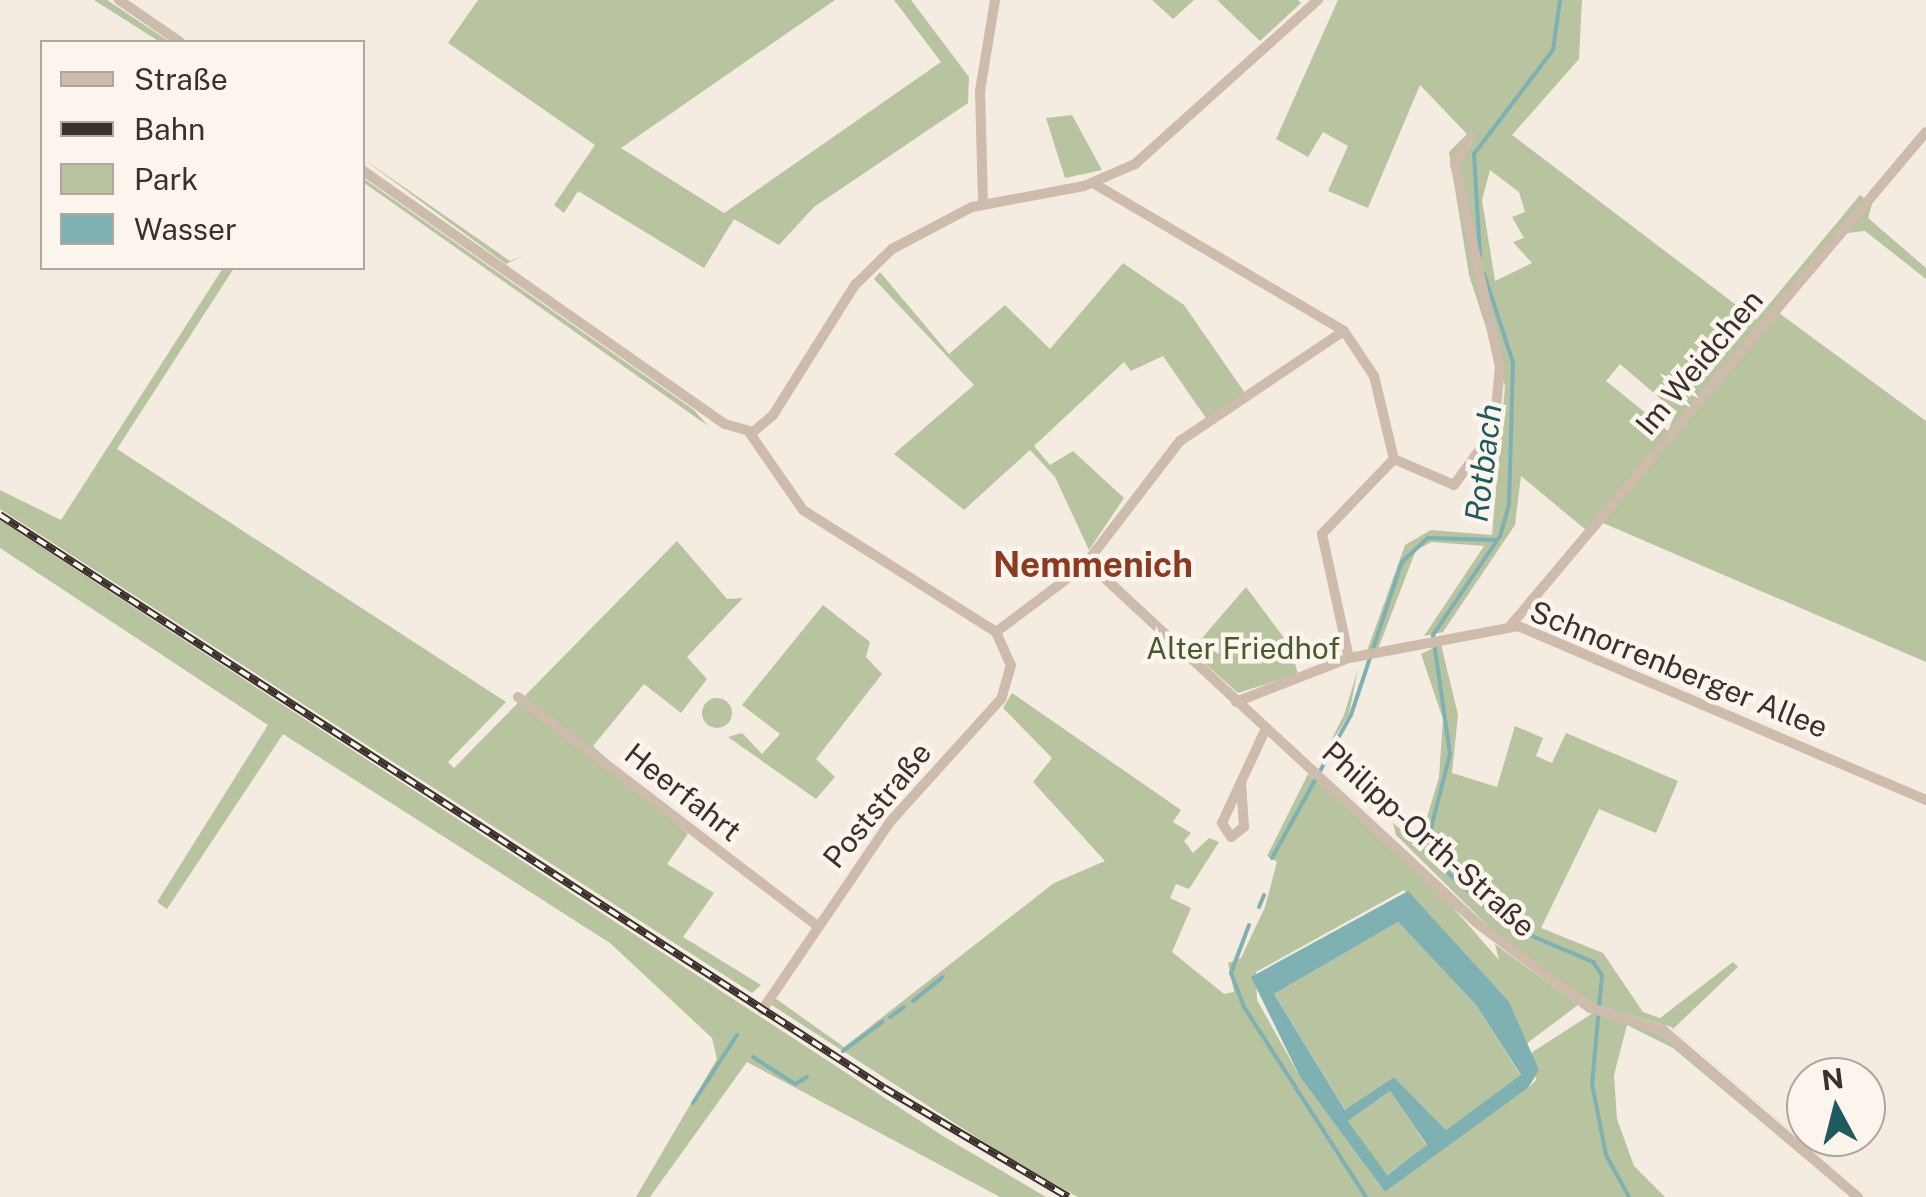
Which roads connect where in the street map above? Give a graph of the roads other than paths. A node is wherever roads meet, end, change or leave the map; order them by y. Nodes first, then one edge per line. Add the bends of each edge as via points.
1 (119, 0) edge
2 (995, 0) edge
3 (1312, 2) edge
4 (177, 40) edge
5 (1926, 132) edge
6 (1471, 136) dead end
7 (365, 172) edge
8 (1093, 183) junction
9 (982, 204) junction
10 (1344, 332) junction
11 (749, 432) junction
12 (1394, 459) junction
13 (1084, 566) junction
14 (1510, 625) junction
15 (996, 632) junction
16 (1349, 658) junction
17 (518, 696) dead end
18 (1236, 702) junction
19 (1266, 728) junction
20 (1241, 782) junction
21 (1926, 800) edge
22 (817, 926) junction
23 (762, 1010) dead end
24 (1858, 1197) edge

1 - 4 street
2 - 9 street via 980,91
3 - 8 street via 1156,149
5 - 14 street, Im Weidchen
6 - 12 street via 1456,172 1500,367 1494,430 1454,485
7 - 11 street
8 - 9 street
8 - 10 street
9 - 11 street via 924,228 871,268 767,423
10 - 12 street via 1374,376
10 - 13 street via 1166,454
11 - 15 street via 803,510
12 - 16 street via 1324,530
13 - 15 street
13 - 18 street, Philipp-Orth-Straße
14 - 16 street, Schnorrenberger Allee
14 - 21 street, Schnorrenberger Allee
15 - 22 street, Poststraße via 1010,659 1004,695 903,806
16 - 18 street, Schnorrenberger Allee
17 - 22 street, Heerfahrt
18 - 19 street, Philipp-Orth-Straße
19 - 20 street
19 - 24 street, Philipp-Orth-Straße via 1477,923 1596,1010 1664,1030
20 - 20 street via 1222,825 1231,837 1244,830
22 - 23 street, Poststraße

